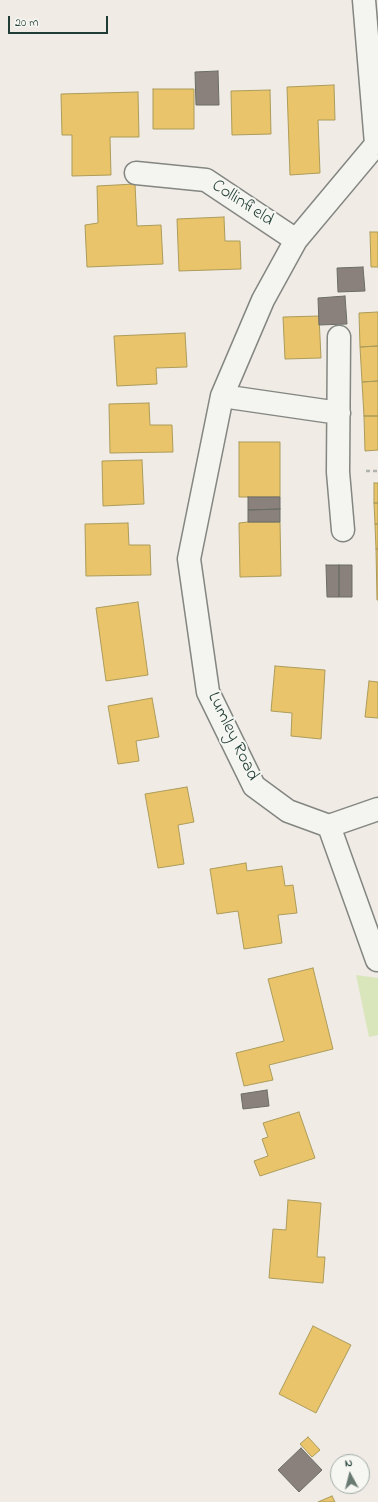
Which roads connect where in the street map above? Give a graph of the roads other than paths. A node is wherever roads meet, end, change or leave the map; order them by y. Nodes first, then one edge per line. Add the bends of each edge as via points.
1 (364, 0) edge
2 (377, 143) edge
3 (136, 173) dead end
4 (296, 240) junction
5 (339, 337) dead end
6 (222, 396) junction
7 (339, 413) junction
8 (343, 530) dead end
9 (378, 809) edge
10 (329, 826) junction
11 (377, 960) edge

1 - 2 street
2 - 4 street
3 - 4 street, Collinfield via 206,180
4 - 6 street via 263,300
5 - 7 street
6 - 7 street
6 - 10 street, Lumley Road via 189,559 208,692 254,786 288,811
7 - 8 street via 338,472
9 - 10 street
10 - 11 street

